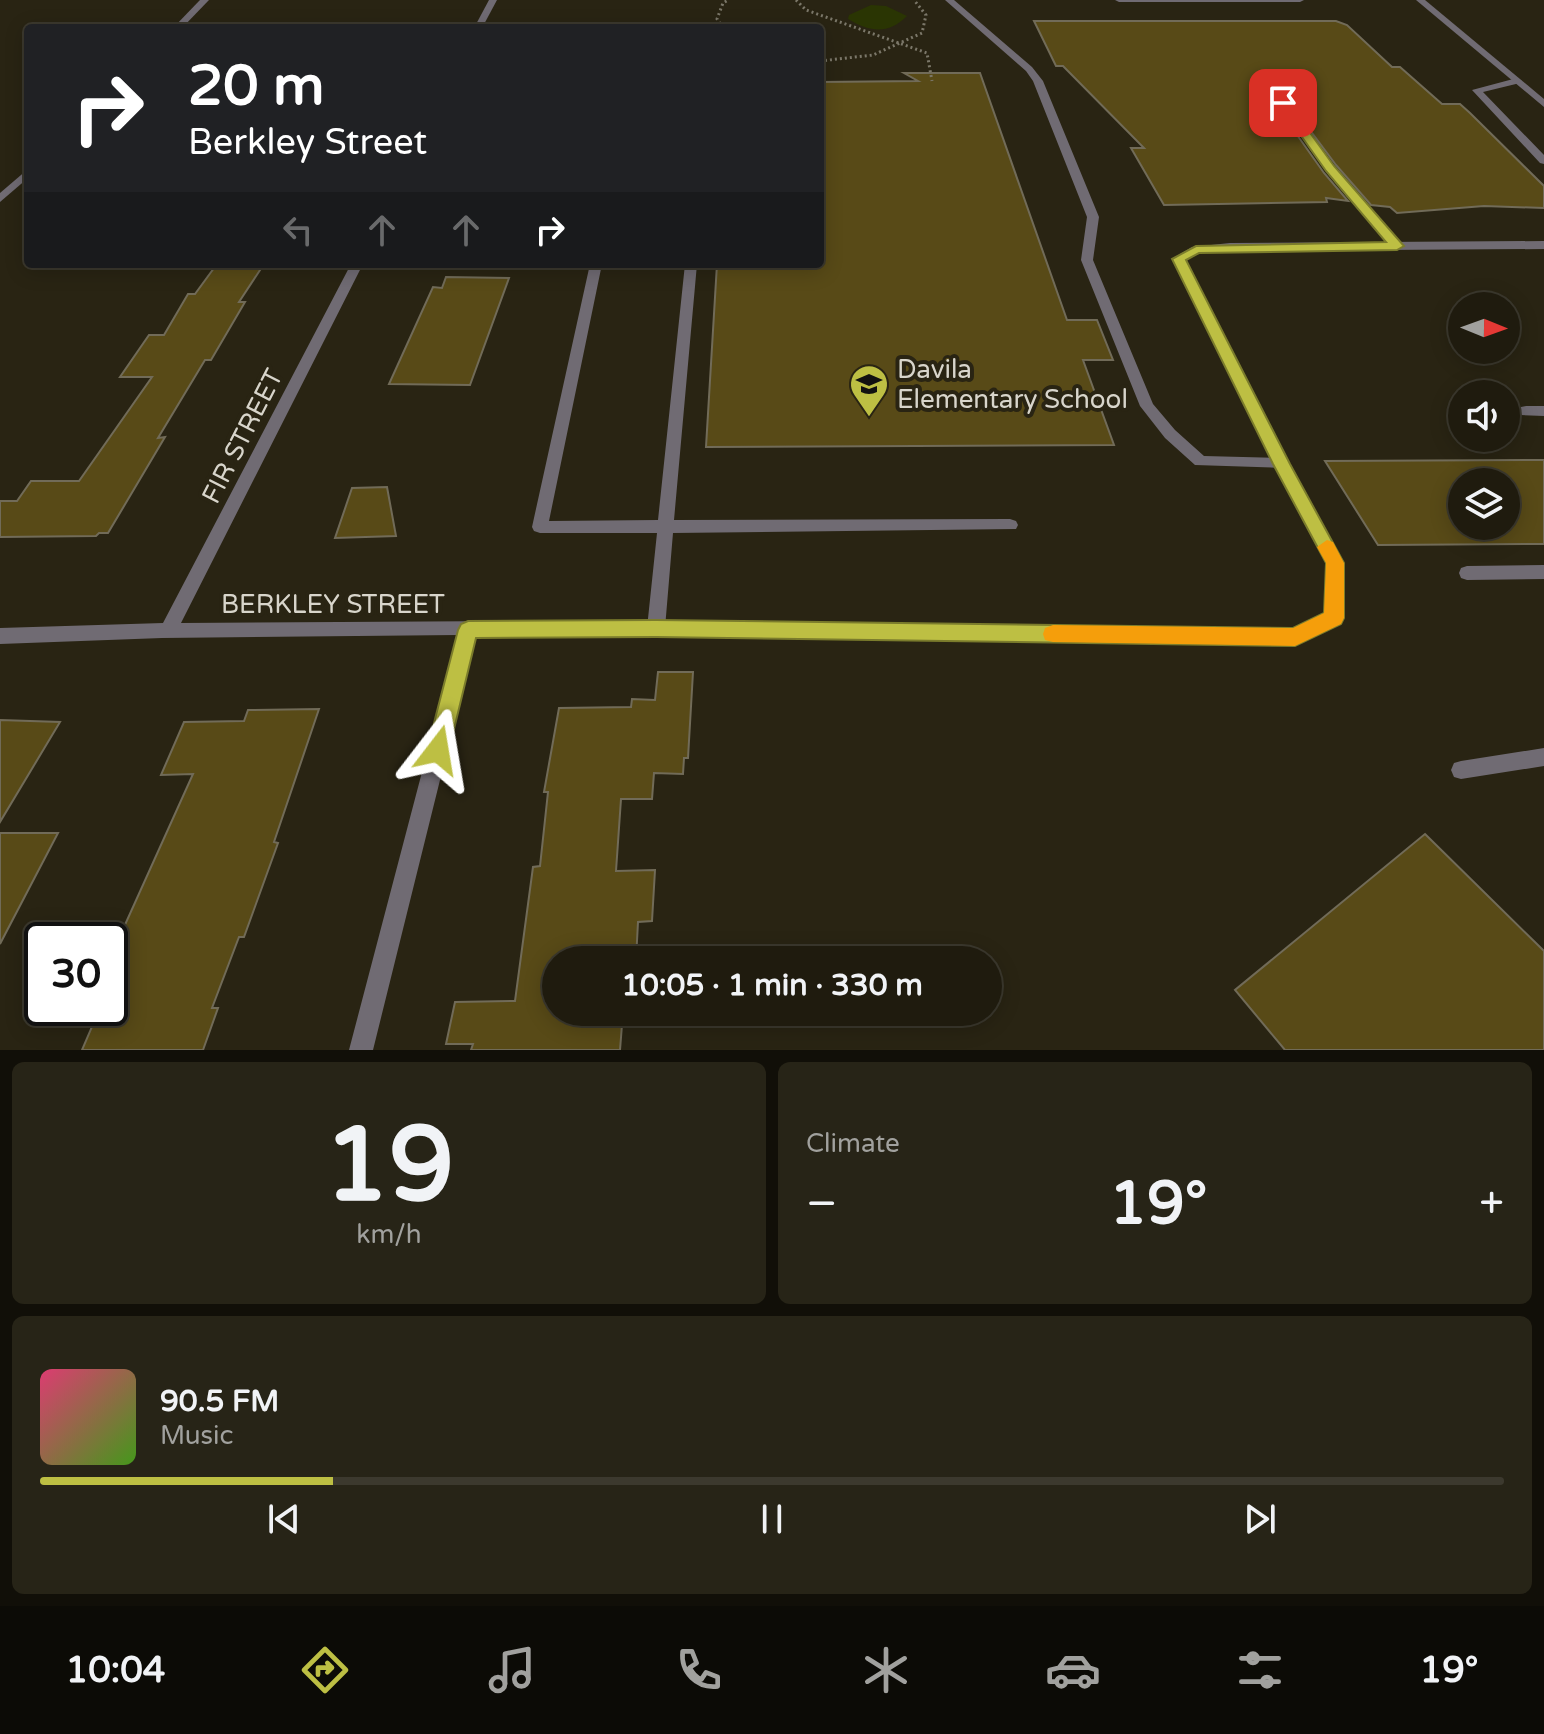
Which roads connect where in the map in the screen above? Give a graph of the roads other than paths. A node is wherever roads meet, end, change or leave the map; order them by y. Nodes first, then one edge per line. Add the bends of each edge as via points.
1 (205, 0) edge
2 (493, 0) edge
3 (949, 0) edge
4 (1119, 0) edge
5 (1300, 0) edge
6 (1420, 0) edge
7 (181, 24) edge
8 (480, 24) edge
9 (1517, 81) junction
10 (1283, 103) dead end
11 (1544, 104) edge
12 (1544, 161) edge
13 (24, 176) edge
14 (0, 199) edge
15 (1544, 245) edge
16 (1397, 246) junction
17 (355, 268) edge
18 (595, 268) edge
19 (691, 268) edge
20 (1526, 411) dead end
21 (1544, 411) edge
22 (1281, 464) junction
23 (1010, 525) dead end
24 (666, 527) junction
25 (1544, 572) edge
26 (1467, 573) dead end
27 (656, 628) junction
28 (169, 629) junction
29 (468, 630) junction
30 (0, 636) edge
31 (1544, 757) edge
32 (1461, 770) dead end
33 (361, 1050) edge

1 - 7 street
2 - 8 street
3 - 22 street via 1038,81 1093,217 1087,260 1147,406 1200,461
4 - 5 street
6 - 9 street
9 - 11 street
9 - 12 street via 1477,90
10 - 16 street via 1330,169
13 - 14 street
15 - 16 street
16 - 22 street via 1230,247 1196,250 1178,259
17 - 28 street, FIR STREET
18 - 24 street via 540,527
19 - 24 street
20 - 21 street
22 - 27 street, BERKLEY STREET via 1335,563 1334,618 1295,637
23 - 24 street
24 - 27 street
25 - 26 street
27 - 29 street, BERKLEY STREET
28 - 29 street, BERKLEY STREET
28 - 30 street, BERKLEY STREET
29 - 33 street
31 - 32 street

